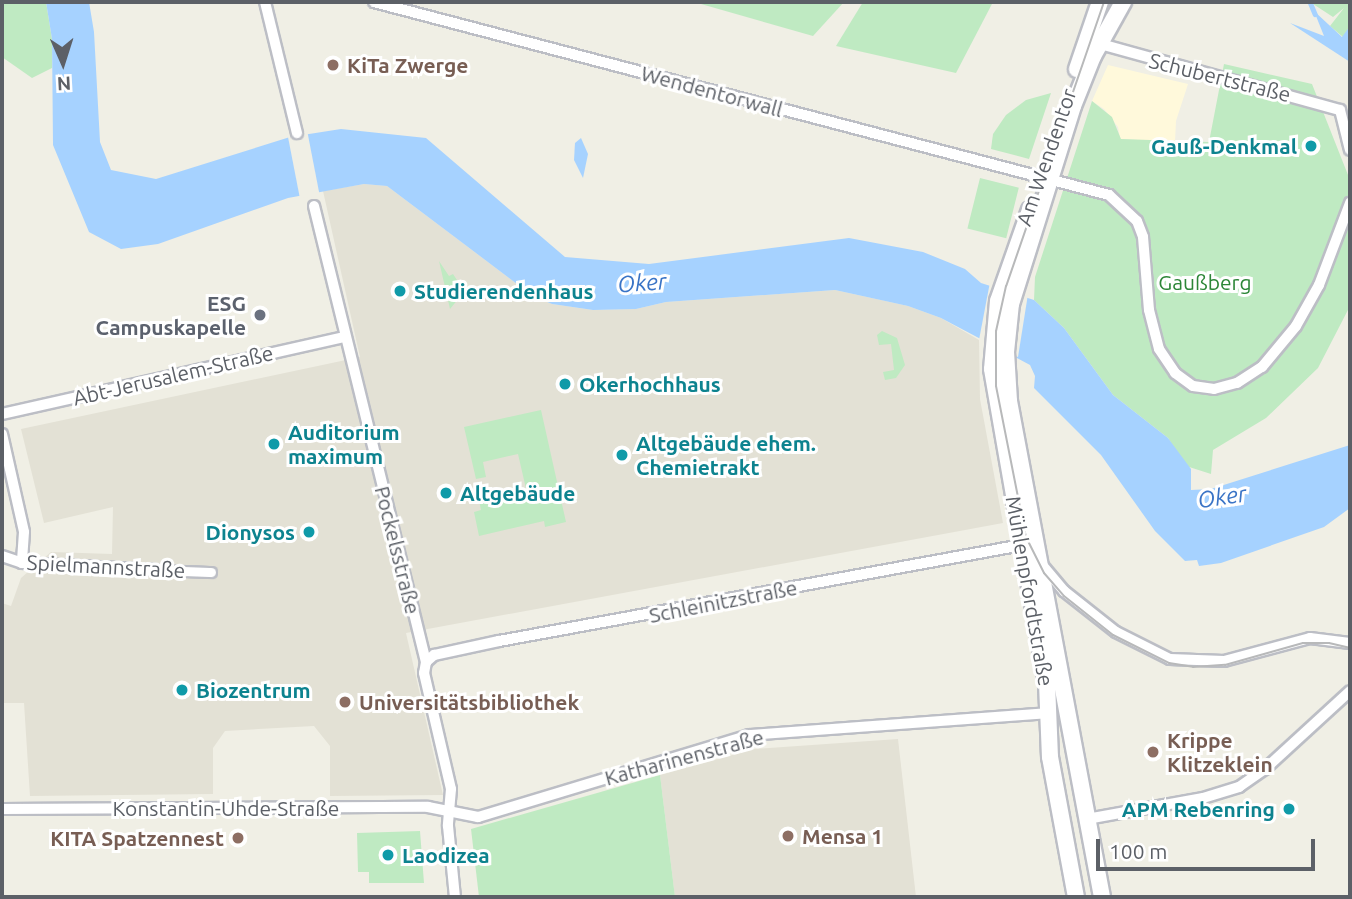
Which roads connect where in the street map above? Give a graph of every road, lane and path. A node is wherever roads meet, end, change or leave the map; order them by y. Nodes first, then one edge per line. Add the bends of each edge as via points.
1 (265, 2) edge
2 (374, 2) edge
3 (1100, 2) edge
4 (1123, 2) edge
5 (1090, 30) junction
6 (1099, 46) junction
7 (1350, 102) edge
8 (1340, 110) junction
9 (297, 133) dead end
10 (1350, 150) edge
11 (1045, 178) junction
12 (1350, 203) edge
13 (314, 206) dead end
14 (1009, 287) joint
15 (345, 337) junction
16 (999, 349) junction
17 (2, 414) edge
18 (2, 434) edge
19 (1022, 545) junction
20 (2, 556) edge
21 (1039, 560) junction
22 (22, 563) junction
23 (156, 569) joint
24 (211, 572) dead end
25 (1349, 643) edge
26 (426, 662) junction
27 (1350, 691) edge
28 (1048, 713) junction
29 (2, 809) edge
30 (450, 813) junction
31 (1087, 819) junction
32 (455, 897) edge
33 (1076, 897) edge
34 (1101, 897) edge

1 - 9 street
2 - 11 street, Wendentorwall
3 - 5 main road, Am Wendentor
4 - 6 main road, Am Wendentor
5 - 6 street via 1091,40
5 - 11 main road, Am Wendentor
6 - 8 street, Schubertstraße
6 - 11 main road, Am Wendentor
7 - 8 street
8 - 10 street
11 - 12 street, Wendentorwall via 1109,195 1137,220 1159,349 1175,373 1193,386 1214,389 1237,383 1262,367 1296,326 1319,285
11 - 14 main road, Am Wendentor
13 - 15 street, Pockelsstraße
14 - 16 main road, Mühlenpfordtstraße
15 - 17 street, Abt-Jerusalem-Straße
15 - 26 street, Pockelsstraße
16 - 19 main road, Mühlenpfordtstraße via 995,403
16 - 21 main road, Mühlenpfordtstraße
18 - 22 street via 24,532
19 - 26 street, Schleinitzstraße via 499,641 433,655
19 - 28 main road, Mühlenpfordtstraße via 1047,683
20 - 22 street, Spielmannstraße
21 - 25 street via 1088,612 1147,651 1170,659 1224,661 1310,638
21 - 31 main road, Mühlenpfordtstraße
22 - 23 street, Spielmannstraße
23 - 24 street, Spielmannstraße
26 - 30 street, Pockelsstraße via 424,673 451,789
27 - 31 street via 1239,787 1203,799
28 - 30 street, Katharinenstraße via 749,735 478,817
28 - 33 main road, Mühlenpfordtstraße via 1050,757
29 - 30 street, Konstantin-Uhde-Straße via 428,807
30 - 32 street, Pockelsstraße
31 - 34 main road, Mühlenpfordtstraße

